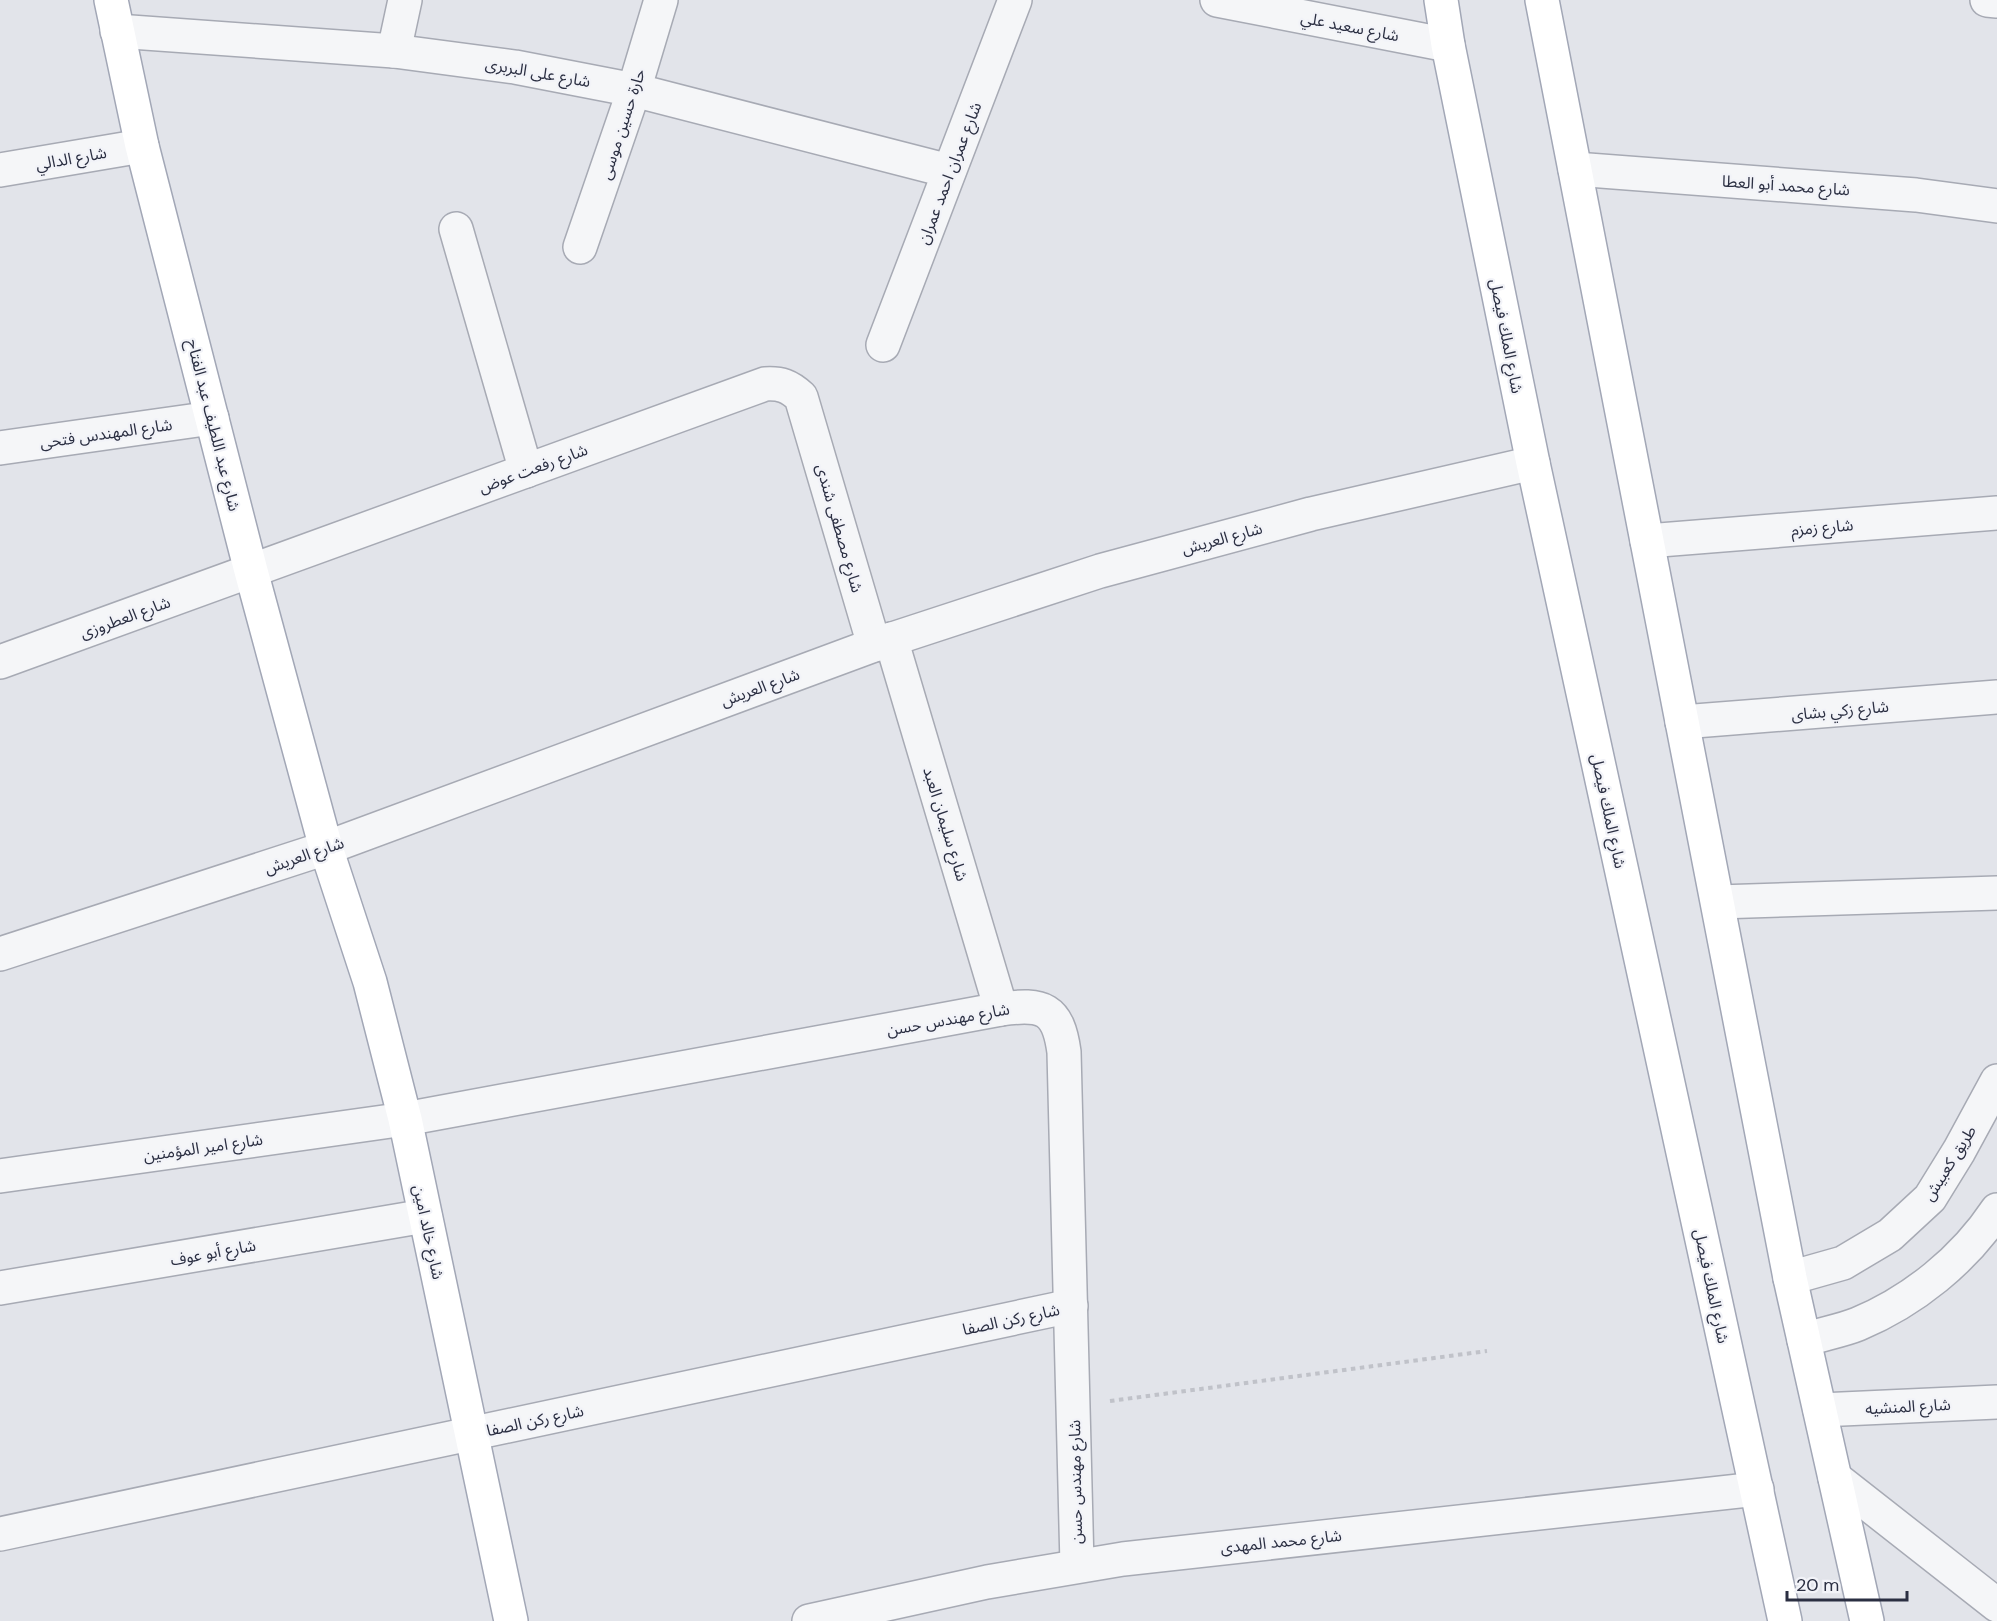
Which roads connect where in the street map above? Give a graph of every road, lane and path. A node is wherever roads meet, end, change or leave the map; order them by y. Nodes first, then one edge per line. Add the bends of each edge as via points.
1 (405, 0) edge
2 (661, 0) edge
3 (1015, 0) edge
4 (1217, 0) edge
5 (1442, 0) edge
6 (1542, 0) edge
7 (1987, 0) edge
8 (1997, 1) edge
9 (114, 15) edge
10 (1448, 45) junction
11 (394, 51) junction
12 (634, 90) junction
13 (142, 146) junction
14 (1575, 169) junction
15 (0, 170) edge
16 (949, 171) junction
17 (1997, 206) edge
18 (456, 229) dead end
19 (580, 247) dead end
20 (883, 345) dead end
21 (806, 411) joint
22 (212, 418) junction
23 (0, 448) edge
24 (1533, 463) junction
25 (526, 471) junction
26 (1997, 513) edge
27 (1647, 541) junction
28 (251, 571) junction
29 (883, 642) junction
30 (0, 662) edge
31 (1997, 697) edge
32 (1682, 722) junction
33 (326, 848) junction
34 (1997, 893) edge
35 (1718, 902) junction
36 (0, 954) edge
37 (1001, 1009) junction
38 (1997, 1081) edge
39 (405, 1119) junction
40 (0, 1176) edge
41 (1997, 1210) edge
42 (425, 1215) junction
43 (1790, 1278) junction
44 (0, 1288) edge
45 (1071, 1306) junction
46 (1804, 1340) junction
47 (1487, 1352) dead end
48 (1997, 1402) edge
49 (1074, 1406) junction
50 (1820, 1410) junction
51 (471, 1434) junction
52 (1835, 1478) junction
53 (1757, 1489) junction
54 (0, 1534) edge
55 (1077, 1565) junction
56 (1997, 1605) edge
57 (511, 1621) edge
58 (809, 1621) edge
59 (1785, 1621) edge
60 (1867, 1621) edge

1 - 11 street
2 - 12 street, حارة حسين موسى
3 - 16 street, شارع عمران احمد عمران
4 - 10 street, شارع سعيد علي
5 - 10 main road, شارع الملك فيصل
6 - 14 main road
7 - 8 street
9 - 11 street, شارع على البربرى
9 - 13 main road, شارع عبد اللطيف عبد الفتاح
10 - 24 main road, شارع الملك فيصل
11 - 12 street, شارع على البربرى via 515,67
12 - 16 street, شارع على البربرى
12 - 19 street, حارة حسين موسى
13 - 15 street, شارع الدالي
13 - 22 main road, شارع عبد اللطيف عبد الفتاح
14 - 17 street, شارع محمد أبو العطا via 1904,194
14 - 27 main road
16 - 20 street, شارع عمران احمد عمران
18 - 25 street
21 - 25 street, شارع رفعت عوض via 791,388 765,384
21 - 29 street, شارع مصطفى شندى
22 - 23 street, شارع المهندس فتحى
22 - 28 main road, شارع عبد اللطيف عبد الفتاح
24 - 29 street, شارع العريش via 1311,514 1100,571
24 - 53 main road, شارع الملك فيصل
25 - 28 street, شارع رفعت عوض
26 - 27 street, شارع زمزم
27 - 32 main road
28 - 30 street, شارع العطروزى
28 - 33 main road, شارع عبد اللطيف عبد الفتاح
29 - 33 street, شارع العريش
29 - 37 street, شارع سليمان العبد
31 - 32 street, شارع زكي بشاى
32 - 35 main road
33 - 36 street, شارع العريش
33 - 39 main road, شارع خالد امين via 370,982
34 - 35 street
35 - 43 main road
37 - 39 street, شارع مهندس حسن
37 - 45 street, شارع مهندس حسن via 1026,1007 1045,1011 1054,1018 1062,1039
38 - 43 street, طريق كعبيش via 1930,1198 1890,1235 1843,1263
39 - 40 street, شارع امير المؤمنين
39 - 42 main road, شارع خالد امين
41 - 46 street via 1952,1263 1907,1298 1857,1324
42 - 44 street, شارع أبو عوف
42 - 51 main road, شارع خالد امين
43 - 46 main road
45 - 49 street, شارع مهندس حسن
45 - 51 street, شارع ركن الصفا
46 - 50 main road
47 - 49 path
48 - 50 street, شارع المنشيه
49 - 55 street, شارع مهندس حسن
50 - 52 main road
51 - 54 street, شارع ركن الصفا
51 - 57 main road, شارع خالد امين
52 - 56 street
52 - 60 main road
53 - 55 street, شارع محمد المهدى
53 - 59 main road, شارع الملك فيصل
55 - 58 street, شارع محمد المهدى

